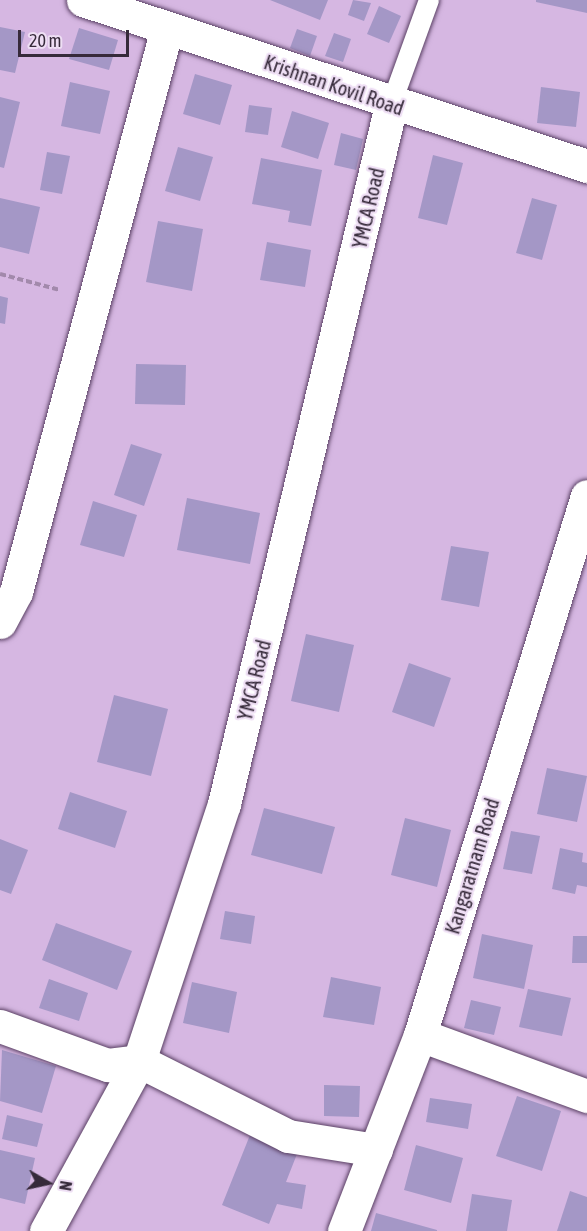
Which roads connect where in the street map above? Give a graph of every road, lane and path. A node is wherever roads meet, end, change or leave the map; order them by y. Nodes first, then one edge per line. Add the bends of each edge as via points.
1 (83, 0) edge
2 (429, 0) edge
3 (117, 5) edge
4 (167, 28) junction
5 (391, 105) junction
6 (587, 166) edge
7 (0, 274) edge
8 (92, 299) junction
9 (587, 496) edge
10 (0, 622) edge
11 (0, 1026) edge
12 (420, 1035) junction
13 (139, 1061) junction
14 (587, 1096) edge
15 (376, 1150) junction
16 (46, 1231) edge
17 (344, 1231) edge

1 - 3 street, Krishnan Kovil Road
2 - 5 lane
3 - 4 street, Krishnan Kovil Road
4 - 5 street, Krishnan Kovil Road
4 - 8 street
5 - 6 street, Krishnan Kovil Road
5 - 13 street, YMCA Road via 224,804
7 - 8 path
8 - 10 street via 15,592
9 - 12 street, Kangaratnam Road
11 - 13 street via 108,1065
12 - 14 street
12 - 15 street, Kangaratnam Road
13 - 15 street via 288,1136
13 - 16 street, YMCA Road
15 - 17 street, Kangaratnam Road

